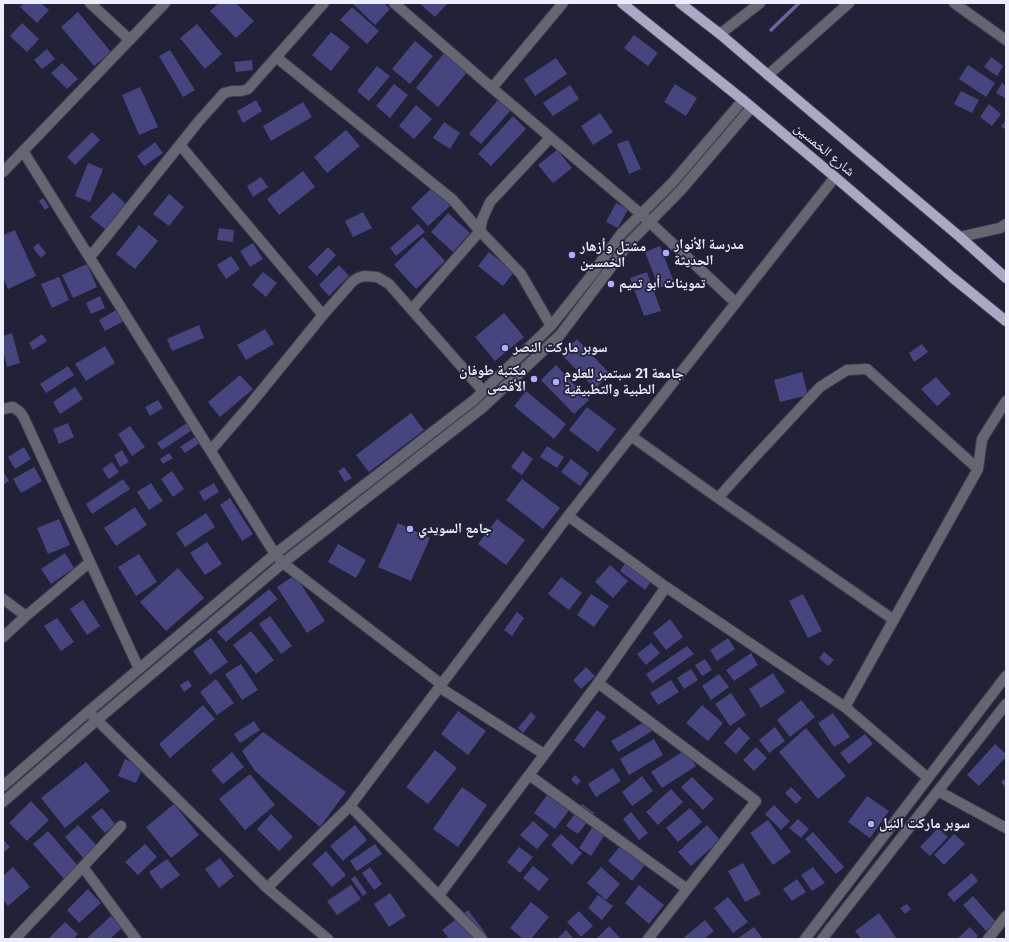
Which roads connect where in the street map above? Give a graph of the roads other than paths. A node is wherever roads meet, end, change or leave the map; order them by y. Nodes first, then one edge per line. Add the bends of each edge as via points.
1 (90, 3) edge
2 (165, 3) edge
3 (324, 3) edge
4 (394, 3) edge
5 (562, 3) edge
6 (622, 3) edge
7 (680, 3) edge
8 (760, 3) edge
9 (849, 3) edge
10 (954, 3) edge
11 (720, 34) junction
12 (130, 40) junction
13 (1006, 40) edge
14 (276, 57) junction
15 (768, 75) junction
16 (492, 88) junction
17 (743, 100) junction
18 (752, 108) junction
19 (550, 138) junction
20 (180, 145) junction
21 (23, 151) junction
22 (3, 172) edge
23 (835, 177) junction
24 (641, 214) junction
25 (649, 223) junction
26 (1006, 224) edge
27 (480, 231) junction
28 (960, 237) junction
29 (90, 257) junction
30 (1006, 278) edge
31 (736, 303) junction
32 (412, 309) junction
33 (322, 315) junction
34 (1006, 321) edge
35 (551, 326) junction
36 (483, 391) junction
37 (1006, 401) edge
38 (3, 409) edge
39 (631, 436) junction
40 (210, 450) junction
41 (978, 469) junction
42 (718, 498) junction
43 (568, 516) junction
44 (275, 554) junction
45 (90, 562) junction
46 (283, 563) junction
47 (666, 587) junction
48 (3, 599) edge
49 (26, 616) junction
50 (894, 620) junction
51 (3, 637) edge
52 (139, 669) junction
53 (1006, 676) edge
54 (598, 683) junction
55 (440, 686) junction
56 (1006, 704) edge
57 (845, 707) junction
58 (89, 711) junction
59 (97, 720) junction
60 (544, 754) junction
61 (529, 775) junction
62 (928, 778) junction
63 (3, 786) edge
64 (938, 791) junction
65 (3, 802) edge
66 (350, 806) junction
67 (121, 826) dead end
68 (1006, 828) edge
69 (878, 843) junction
70 (889, 853) junction
71 (83, 866) junction
72 (268, 888) junction
73 (687, 889) junction
74 (439, 895) junction
75 (1006, 916) edge
76 (15, 939) edge
77 (136, 939) edge
78 (328, 939) edge
79 (482, 939) edge
80 (648, 939) edge
81 (805, 939) edge
82 (822, 939) edge
83 (988, 939) edge

1 - 12 street
2 - 12 street
3 - 14 street
4 - 16 street
5 - 16 street
6 - 17 main road, شارع الخمسين
7 - 11 main road, شارع الخمسين
8 - 11 street
9 - 15 street
10 - 13 street
11 - 15 main road, شارع الخمسين
12 - 21 street
14 - 20 street via 248,89 224,93
14 - 27 street via 453,200
15 - 28 main road, شارع الخمسين
16 - 19 street
17 - 18 main road, شارع الخمسين
17 - 24 street via 673,182
18 - 23 main road, شارع الخمسين
18 - 25 street
19 - 24 street
19 - 27 street via 490,202
20 - 29 street
20 - 33 street
21 - 22 street
21 - 29 street
23 - 31 street
23 - 34 main road, شارع الخمسين
24 - 25 street
24 - 35 street via 621,234
25 - 31 street
25 - 46 street via 630,242 560,335 493,398
26 - 28 street via 1000,228
27 - 32 street
27 - 35 street via 521,274
28 - 30 main road, شارع الخمسين
29 - 40 street
31 - 39 street
32 - 33 street via 390,284 377,277 364,276 353,281
32 - 36 street
33 - 40 street
35 - 36 street
36 - 44 street
37 - 41 street via 982,439
38 - 45 street via 13,407 24,418
39 - 42 street
39 - 43 street
40 - 44 street
41 - 42 street via 867,369 847,370 820,387
41 - 50 street
42 - 50 street
43 - 47 street
43 - 55 street
44 - 46 street
44 - 52 street
45 - 49 street
45 - 52 street
46 - 55 street
46 - 59 street
47 - 54 street
47 - 57 street
48 - 49 street
49 - 51 street
50 - 57 street
52 - 58 street
53 - 62 street
54 - 60 street
54 - 73 street via 756,801
55 - 60 street
55 - 66 street
56 - 64 street
57 - 62 street
58 - 59 street
58 - 63 street
59 - 65 street
59 - 72 street
60 - 61 street
61 - 73 street
61 - 74 street
62 - 69 street
64 - 68 street
64 - 70 street
66 - 72 street
66 - 74 street
67 - 71 street
69 - 70 street
69 - 81 street
70 - 82 street
71 - 76 street
71 - 77 street
72 - 78 street
73 - 80 street
74 - 79 street
75 - 83 street

